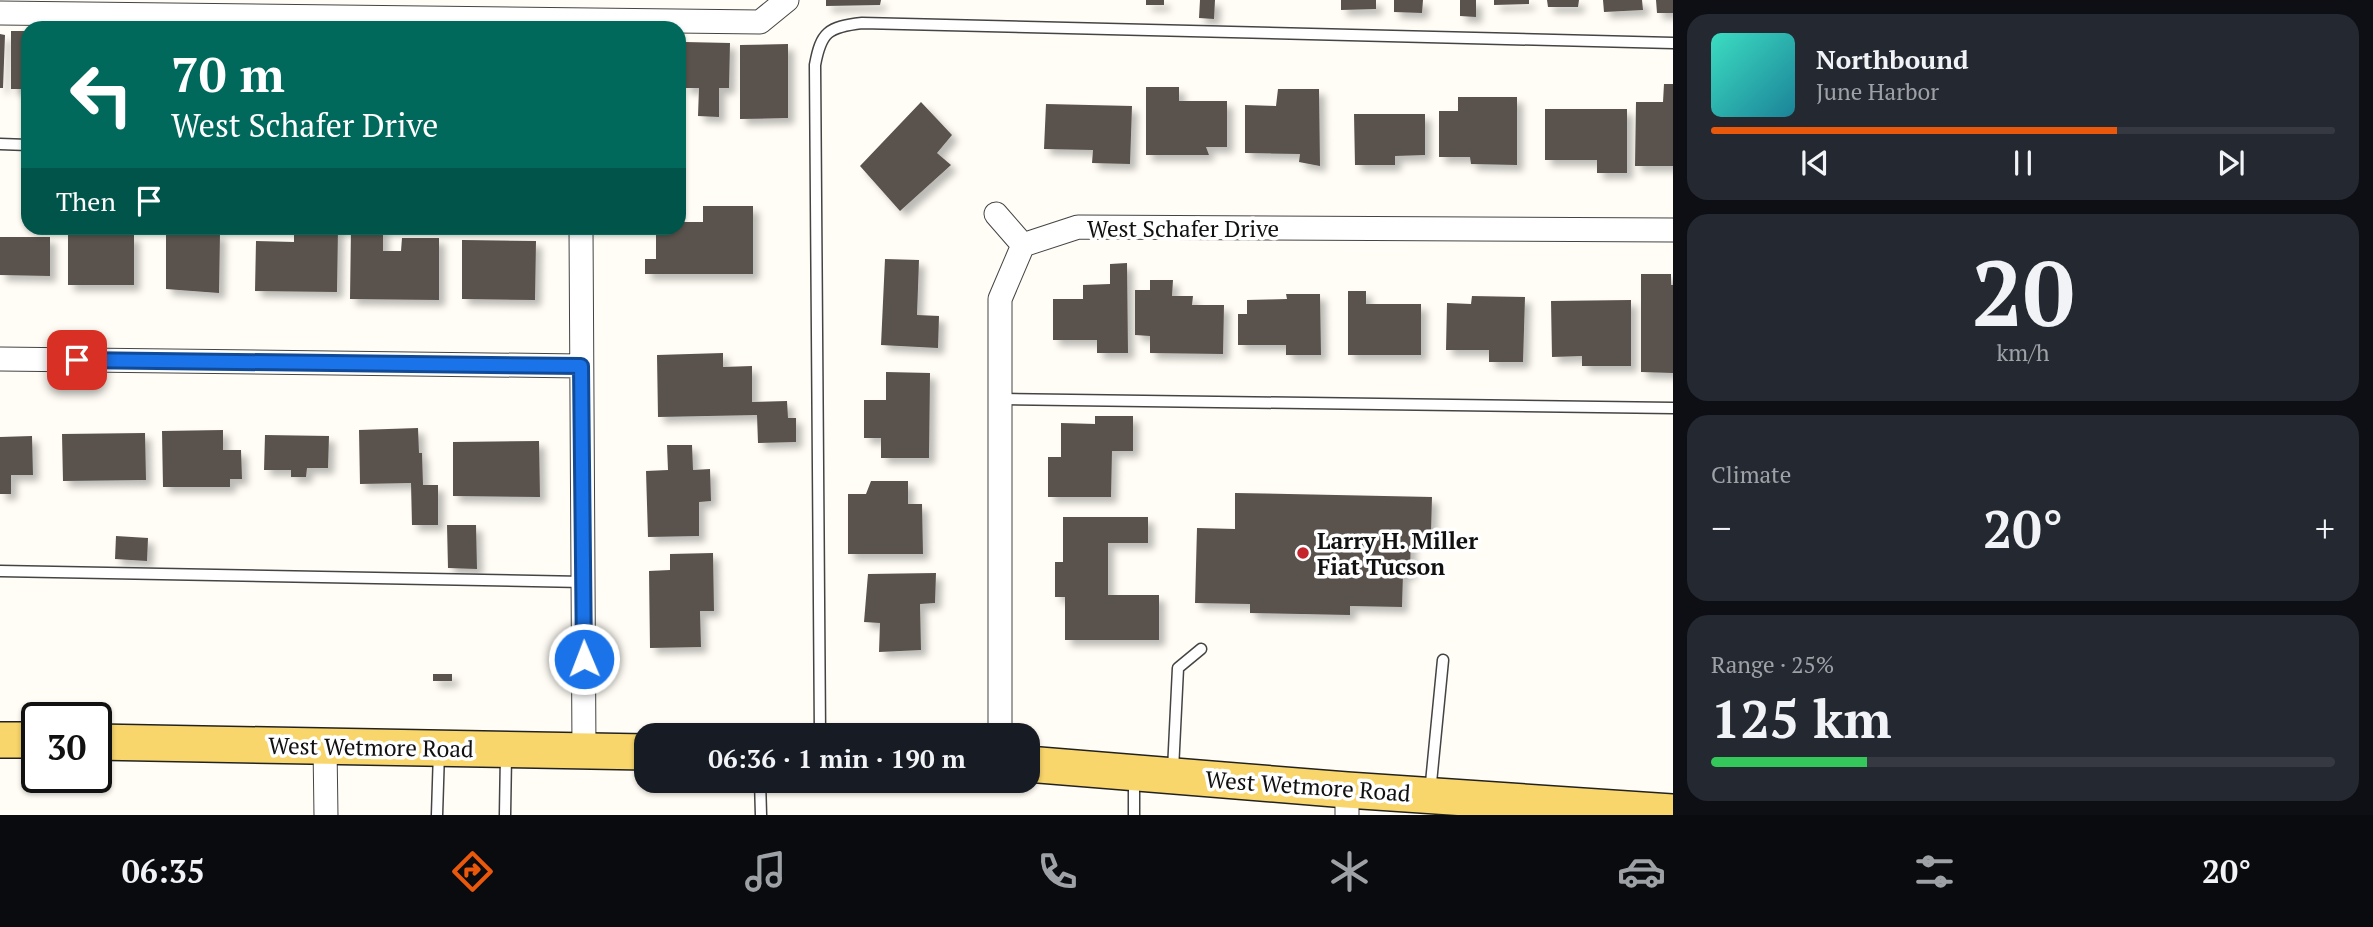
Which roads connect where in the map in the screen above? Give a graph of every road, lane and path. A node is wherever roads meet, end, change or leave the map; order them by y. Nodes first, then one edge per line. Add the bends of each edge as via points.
1 (787, 0) edge
2 (0, 13) edge
3 (410, 21) edge
4 (686, 23) edge
5 (1673, 43) edge
6 (0, 144) edge
7 (21, 145) edge
8 (996, 214) dead end
9 (1673, 230) edge
10 (580, 235) edge
11 (1023, 244) junction
12 (0, 359) edge
13 (581, 366) junction
14 (1000, 399) junction
15 (1673, 408) edge
16 (0, 571) edge
17 (583, 582) junction
18 (1200, 649) dead end
19 (1444, 660) dead end
20 (820, 723) edge
21 (1000, 723) edge
22 (0, 740) edge
23 (21, 740) edge
24 (112, 742) edge
25 (325, 747) junction
26 (439, 748) junction
27 (506, 749) junction
28 (584, 750) junction
29 (634, 751) edge
30 (1040, 765) edge
31 (1133, 774) junction
32 (1173, 776) junction
33 (760, 793) edge
34 (1430, 796) junction
35 (1347, 803) edge
36 (1491, 807) edge
37 (1664, 813) edge
38 (326, 815) edge
39 (437, 815) edge
40 (505, 815) edge
41 (761, 815) edge
42 (1134, 815) edge

1 - 4 street via 760,22
2 - 3 street
5 - 20 lane via 862,23 828,32 819,43 815,65
6 - 7 lane
8 - 11 street
9 - 11 street, West Schafer Drive via 1078,228
10 - 13 street
11 - 14 street via 1000,299
12 - 13 street
13 - 17 street
14 - 15 lane
14 - 21 street
16 - 17 lane
17 - 28 street
18 - 32 lane via 1178,668
19 - 34 lane
22 - 23 main road
24 - 25 main road, West Wetmore Road
25 - 26 main road, West Wetmore Road
25 - 38 street
26 - 27 main road, West Wetmore Road
26 - 39 lane
27 - 28 main road, West Wetmore Road
27 - 40 lane
28 - 29 main road, West Wetmore Road
30 - 31 main road, West Wetmore Road
31 - 32 main road, West Wetmore Road
31 - 42 lane
32 - 35 main road, West Wetmore Road
33 - 41 lane
34 - 35 main road, West Wetmore Road
34 - 36 main road, West Wetmore Road
36 - 37 main road, West Wetmore Road

